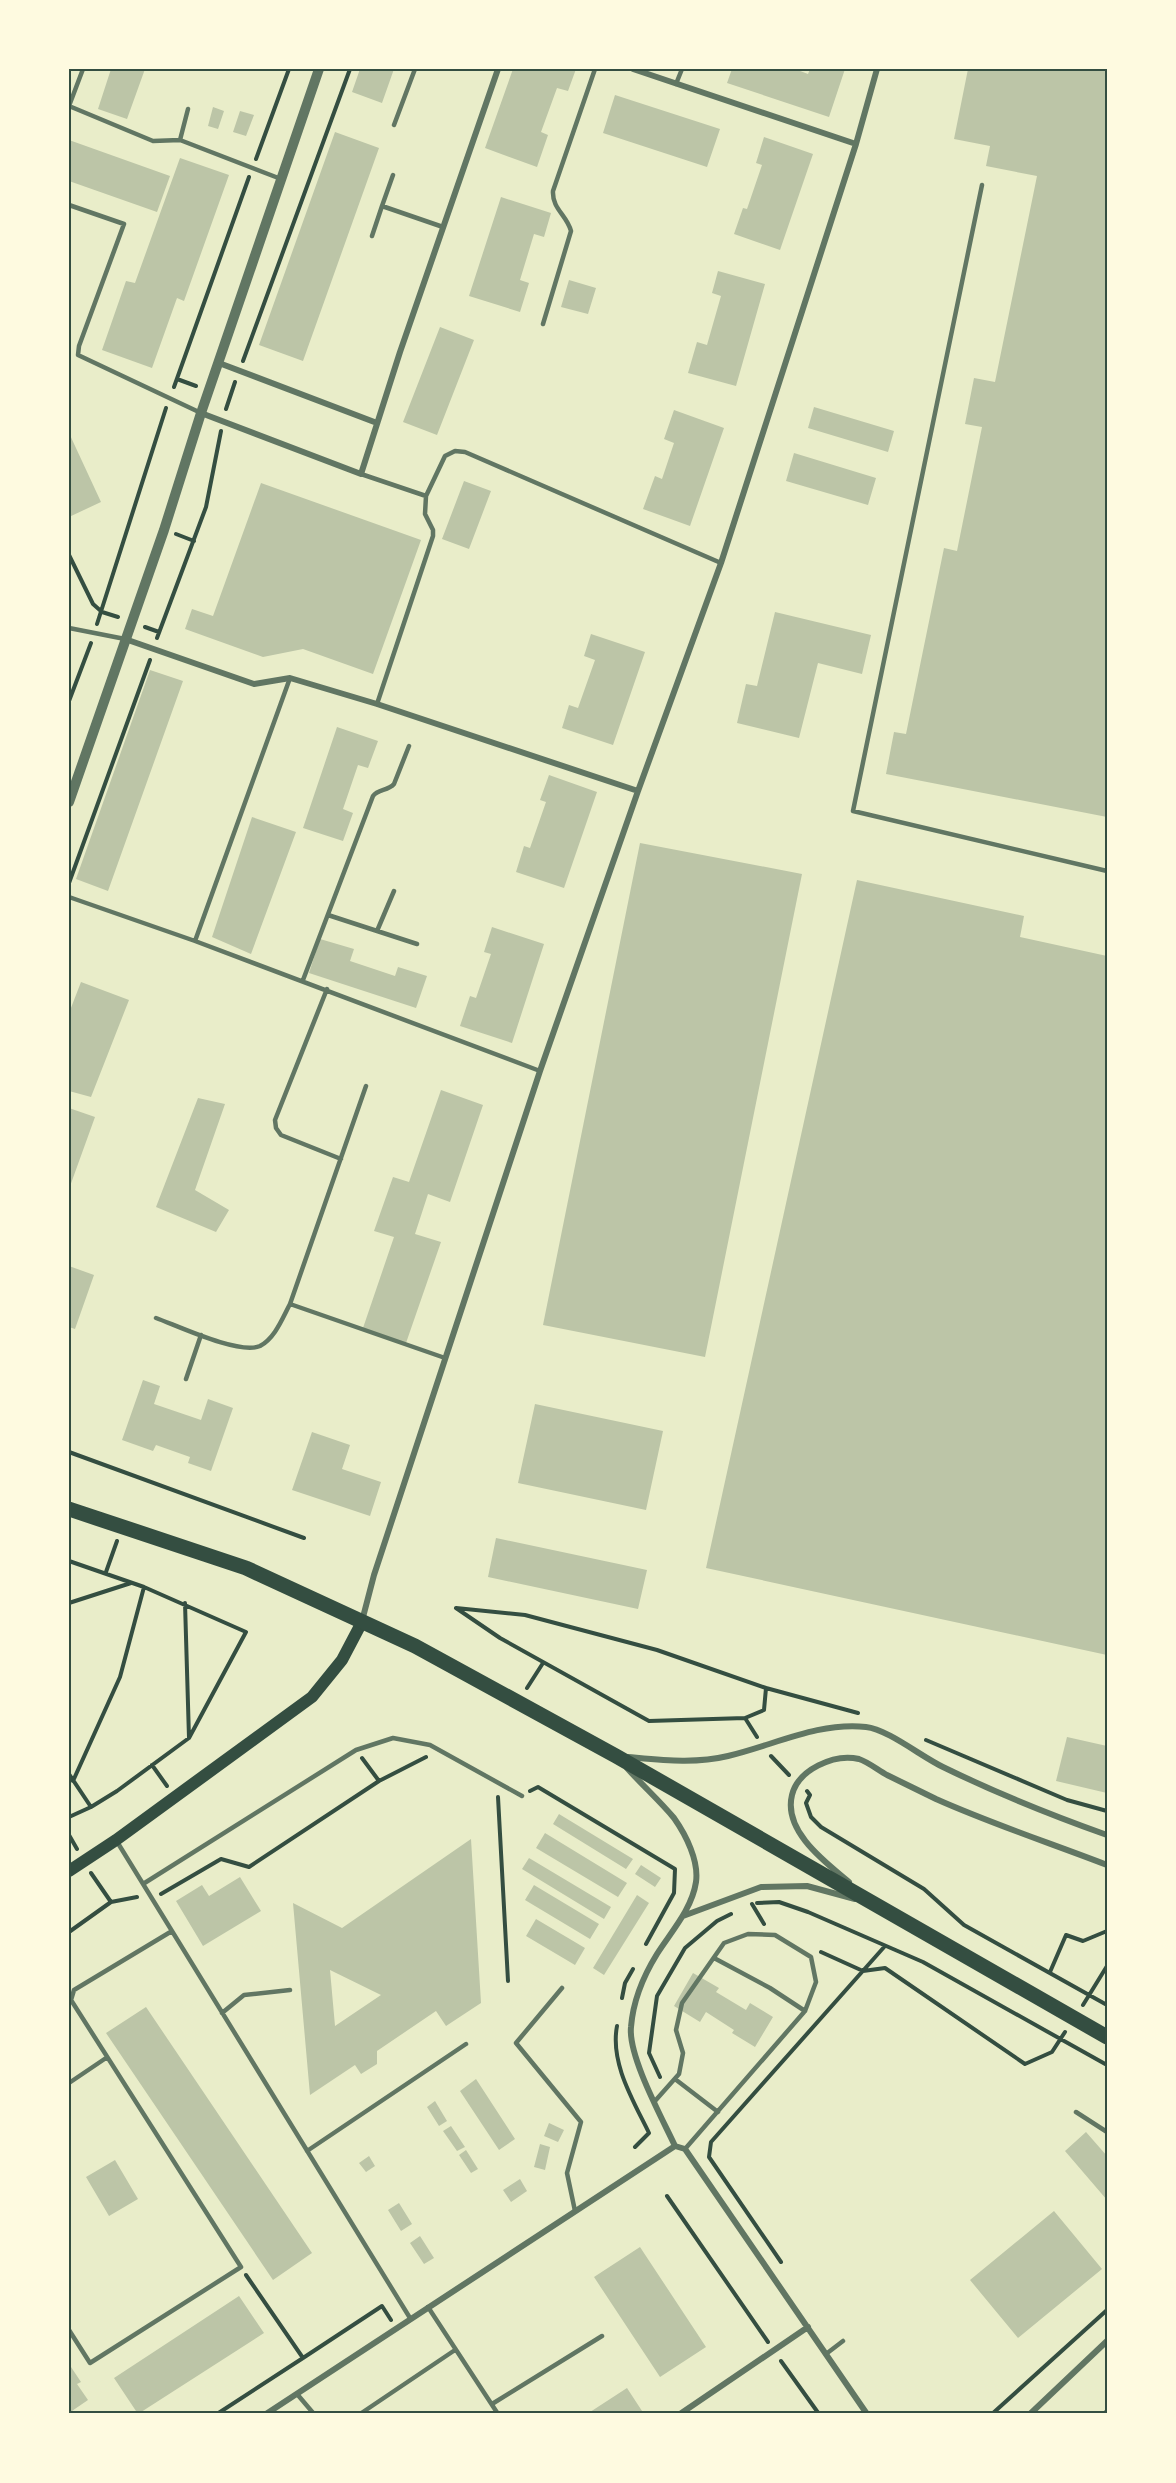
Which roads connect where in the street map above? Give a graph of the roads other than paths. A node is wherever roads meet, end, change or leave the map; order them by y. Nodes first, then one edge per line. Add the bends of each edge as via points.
1 (83, 69) edge
2 (319, 69) edge
3 (415, 69) edge
4 (498, 69) edge
5 (595, 69) edge
6 (633, 69) edge
7 (682, 69) edge
8 (877, 69) edge
9 (676, 84) junction
10 (69, 106) edge
11 (188, 109) dead end
12 (394, 125) dead end
13 (180, 140) junction
14 (856, 144) junction
15 (393, 175) dead end
16 (281, 179) junction
17 (982, 185) dead end
18 (69, 205) edge
19 (382, 206) junction
20 (443, 227) junction
21 (372, 236) dead end
22 (543, 324) dead end
23 (219, 363) junction
24 (201, 413) junction
25 (377, 423) junction
26 (361, 474) junction
27 (426, 496) junction
28 (721, 563) junction
29 (69, 628) edge
30 (125, 639) junction
31 (290, 678) junction
32 (376, 704) junction
33 (409, 746) dead end
34 (638, 791) junction
35 (69, 801) edge
36 (1107, 871) edge
37 (394, 891) dead end
38 (69, 897) edge
39 (328, 915) junction
40 (377, 931) junction
41 (195, 940) junction
42 (417, 944) dead end
43 (303, 980) junction
44 (327, 989) junction
45 (540, 1071) junction
46 (366, 1086) dead end
47 (341, 1159) junction
48 (290, 1304) junction
49 (156, 1318) dead end
50 (201, 1335) junction
51 (445, 1358) junction
52 (186, 1379) dead end
53 (69, 1509) edge
54 (362, 1622) junction
55 (616, 1756) junction
56 (522, 1796) road end
57 (1107, 1835) edge
58 (116, 1840) junction
59 (1107, 1865) edge
60 (69, 1871) edge
61 (143, 1884) junction
62 (874, 1904) junction
63 (683, 1916) junction
64 (172, 1931) junction
65 (714, 1958) junction
66 (562, 1988) dead end
67 (290, 1990) dead end
68 (805, 2011) junction
69 (222, 2013) junction
70 (1107, 2037) edge
71 (466, 2044) dead end
72 (106, 2058) junction
73 (675, 2079) junction
74 (69, 2083) edge
75 (655, 2101) junction
76 (718, 2112) junction
77 (1076, 2112) dead end
78 (1107, 2132) edge
79 (675, 2146) junction
80 (686, 2149) junction
81 (308, 2151) junction
82 (574, 2211) junction
83 (428, 2307) junction
84 (410, 2318) junction
85 (808, 2327) junction
86 (69, 2331) edge
87 (602, 2336) dead end
88 (843, 2341) dead end
89 (1107, 2341) edge
90 (455, 2350) junction
91 (826, 2354) junction
92 (297, 2394) junction
93 (492, 2404) junction
94 (266, 2414) edge
95 (314, 2414) edge
96 (360, 2414) edge
97 (498, 2414) edge
98 (680, 2414) edge
99 (867, 2414) edge
100 (1030, 2414) edge

1 - 10 lane
2 - 16 street
3 - 12 lane
4 - 20 street
5 - 22 lane via 553,190 554,202 571,231
6 - 9 street
7 - 9 lane
8 - 14 street
9 - 14 street
10 - 13 lane via 153,141
11 - 13 lane
13 - 16 lane
14 - 28 street
15 - 19 lane
16 - 23 street
17 - 36 lane via 853,812
18 - 24 lane via 124,224 78,355
19 - 20 lane
19 - 21 lane
20 - 25 street
23 - 24 street
23 - 25 street
24 - 26 street
24 - 30 street
25 - 26 street
26 - 27 lane
27 - 28 lane via 446,456 455,451 465,452
27 - 32 lane via 425,514 433,536
28 - 34 street
29 - 30 lane
30 - 31 street via 254,684
30 - 35 street
31 - 32 street
31 - 41 lane
32 - 34 street
33 - 39 lane via 394,784 373,796
34 - 45 street
37 - 40 lane
38 - 41 lane
39 - 40 lane
39 - 43 lane
40 - 42 lane
41 - 43 lane
43 - 44 lane
44 - 45 lane
44 - 47 lane via 275,1120 281,1135
45 - 51 street
46 - 47 lane
47 - 48 lane
48 - 50 lane via 277,1329 260,1346 243,1349
48 - 51 lane
49 - 50 lane
50 - 52 lane
51 - 54 street
53 - 54 main road via 246,1568
54 - 55 main road
54 - 58 main road via 342,1660 312,1697
55 - 57 street via 685,1762 728,1756 806,1732 838,1726 868,1727 978,1783
55 - 62 main road
55 - 63 street via 675,1819 692,1851 696,1882
56 - 61 lane via 430,1745 393,1738 356,1750
58 - 60 main road
58 - 61 lane
59 - 62 street via 977,1817 859,1759 839,1758 813,1768 797,1782 791,1796 791,1812 797,1830 822,1859
61 - 64 lane
62 - 63 street via 807,1886 761,1887
62 - 70 main road
63 - 75 street via 640,1989 630,2030 638,2063
64 - 69 lane
64 - 72 lane via 74,1990 71,2000
65 - 68 lane
65 - 68 lane via 724,1943 748,1934 775,1935 811,1957 816,1982
65 - 73 lane via 682,2003 676,2030 682,2053
66 - 82 lane via 516,2043 581,2122 567,2173
67 - 69 lane via 244,1995
68 - 76 lane
69 - 81 lane
71 - 81 lane
72 - 74 lane
72 - 86 lane via 241,2267 90,2363
73 - 75 lane
73 - 76 lane
75 - 79 street
76 - 80 lane
77 - 78 lane
79 - 80 street
79 - 82 street
80 - 85 street
81 - 84 lane
82 - 83 street
83 - 84 street
83 - 90 lane
84 - 92 street
85 - 91 street
85 - 98 street
87 - 93 lane
88 - 91 lane
89 - 100 street
90 - 93 lane
90 - 96 lane
91 - 99 street
92 - 94 street
92 - 95 lane
93 - 97 lane

